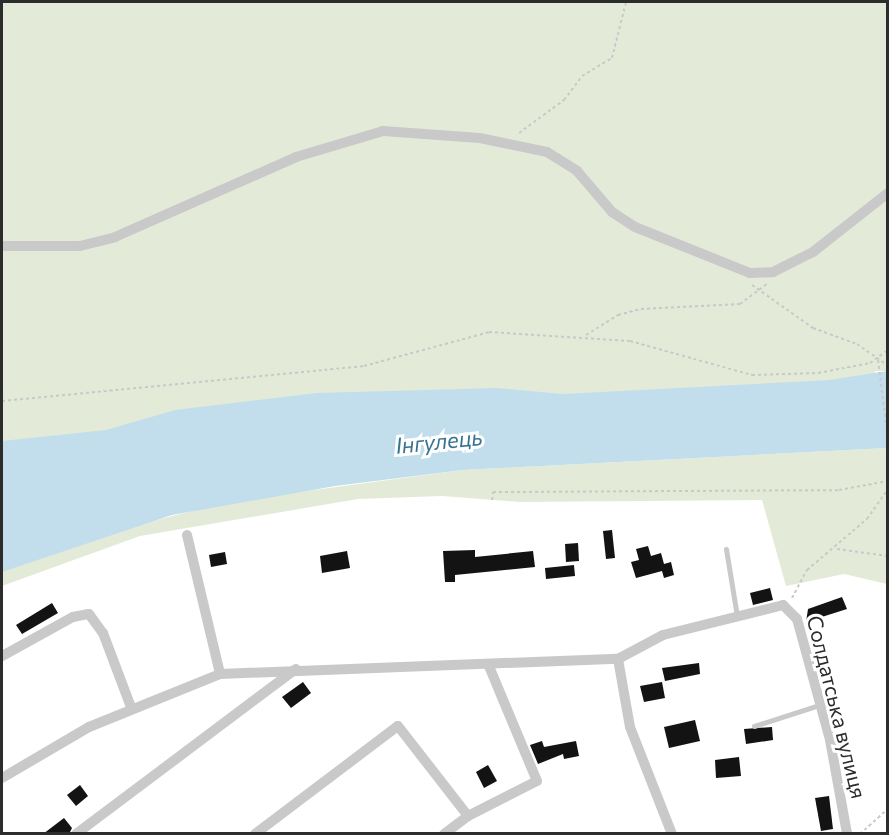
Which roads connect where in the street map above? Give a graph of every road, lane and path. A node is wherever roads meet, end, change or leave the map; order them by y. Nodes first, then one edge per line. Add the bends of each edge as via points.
1 (626, 2) edge
2 (513, 135) dead end
3 (888, 193) edge
4 (2, 246) edge
5 (745, 281) dead end
6 (771, 281) dead end
7 (759, 290) junction
8 (586, 335) junction
9 (888, 350) edge
10 (878, 360) junction
11 (888, 366) edge
12 (2, 400) edge
13 (888, 439) edge
14 (888, 481) edge
15 (888, 489) edge
16 (492, 500) dead end
17 (187, 535) dead end
18 (726, 549) dead end
19 (835, 549) junction
20 (888, 556) edge
21 (794, 612) junction
22 (737, 616) junction
23 (2, 656) edge
24 (618, 659) junction
25 (489, 666) junction
26 (297, 669) junction
27 (220, 674) junction
28 (819, 705) junction
29 (131, 707) junction
30 (754, 726) dead end
31 (2, 778) edge
32 (888, 808) edge
33 (468, 816) junction
34 (76, 834) edge
35 (255, 834) edge
36 (444, 834) edge
37 (672, 834) edge
38 (847, 834) edge
39 (860, 834) edge

1 - 2 path via 612,58 582,76 564,100
3 - 4 street via 813,252 773,272 750,273 635,227 612,213 576,171 547,152 480,138 383,131 296,157 115,237 80,246
5 - 7 path
6 - 7 path
7 - 8 path via 740,304 618,315
7 - 10 path via 813,328 857,344
8 - 10 path via 668,350 752,375 818,373
8 - 12 path via 489,332 364,366
9 - 10 path
10 - 11 path
10 - 13 path
14 - 16 path via 839,490 493,492
15 - 19 path via 867,519
17 - 27 street
18 - 22 lane
19 - 20 path
19 - 21 path via 811,567 795,588
21 - 22 street, Солдатська вулиця via 774,608
21 - 28 street, Солдатська вулиця
22 - 24 street via 663,635
23 - 29 street via 73,616 89,614 103,633
24 - 25 street
24 - 37 street via 630,727
25 - 26 street
25 - 33 street via 537,781
26 - 27 street
26 - 34 street
27 - 29 street
28 - 30 lane
28 - 38 street, Солдатська вулиця
29 - 31 street
32 - 39 path
33 - 35 street via 398,726
33 - 36 street

